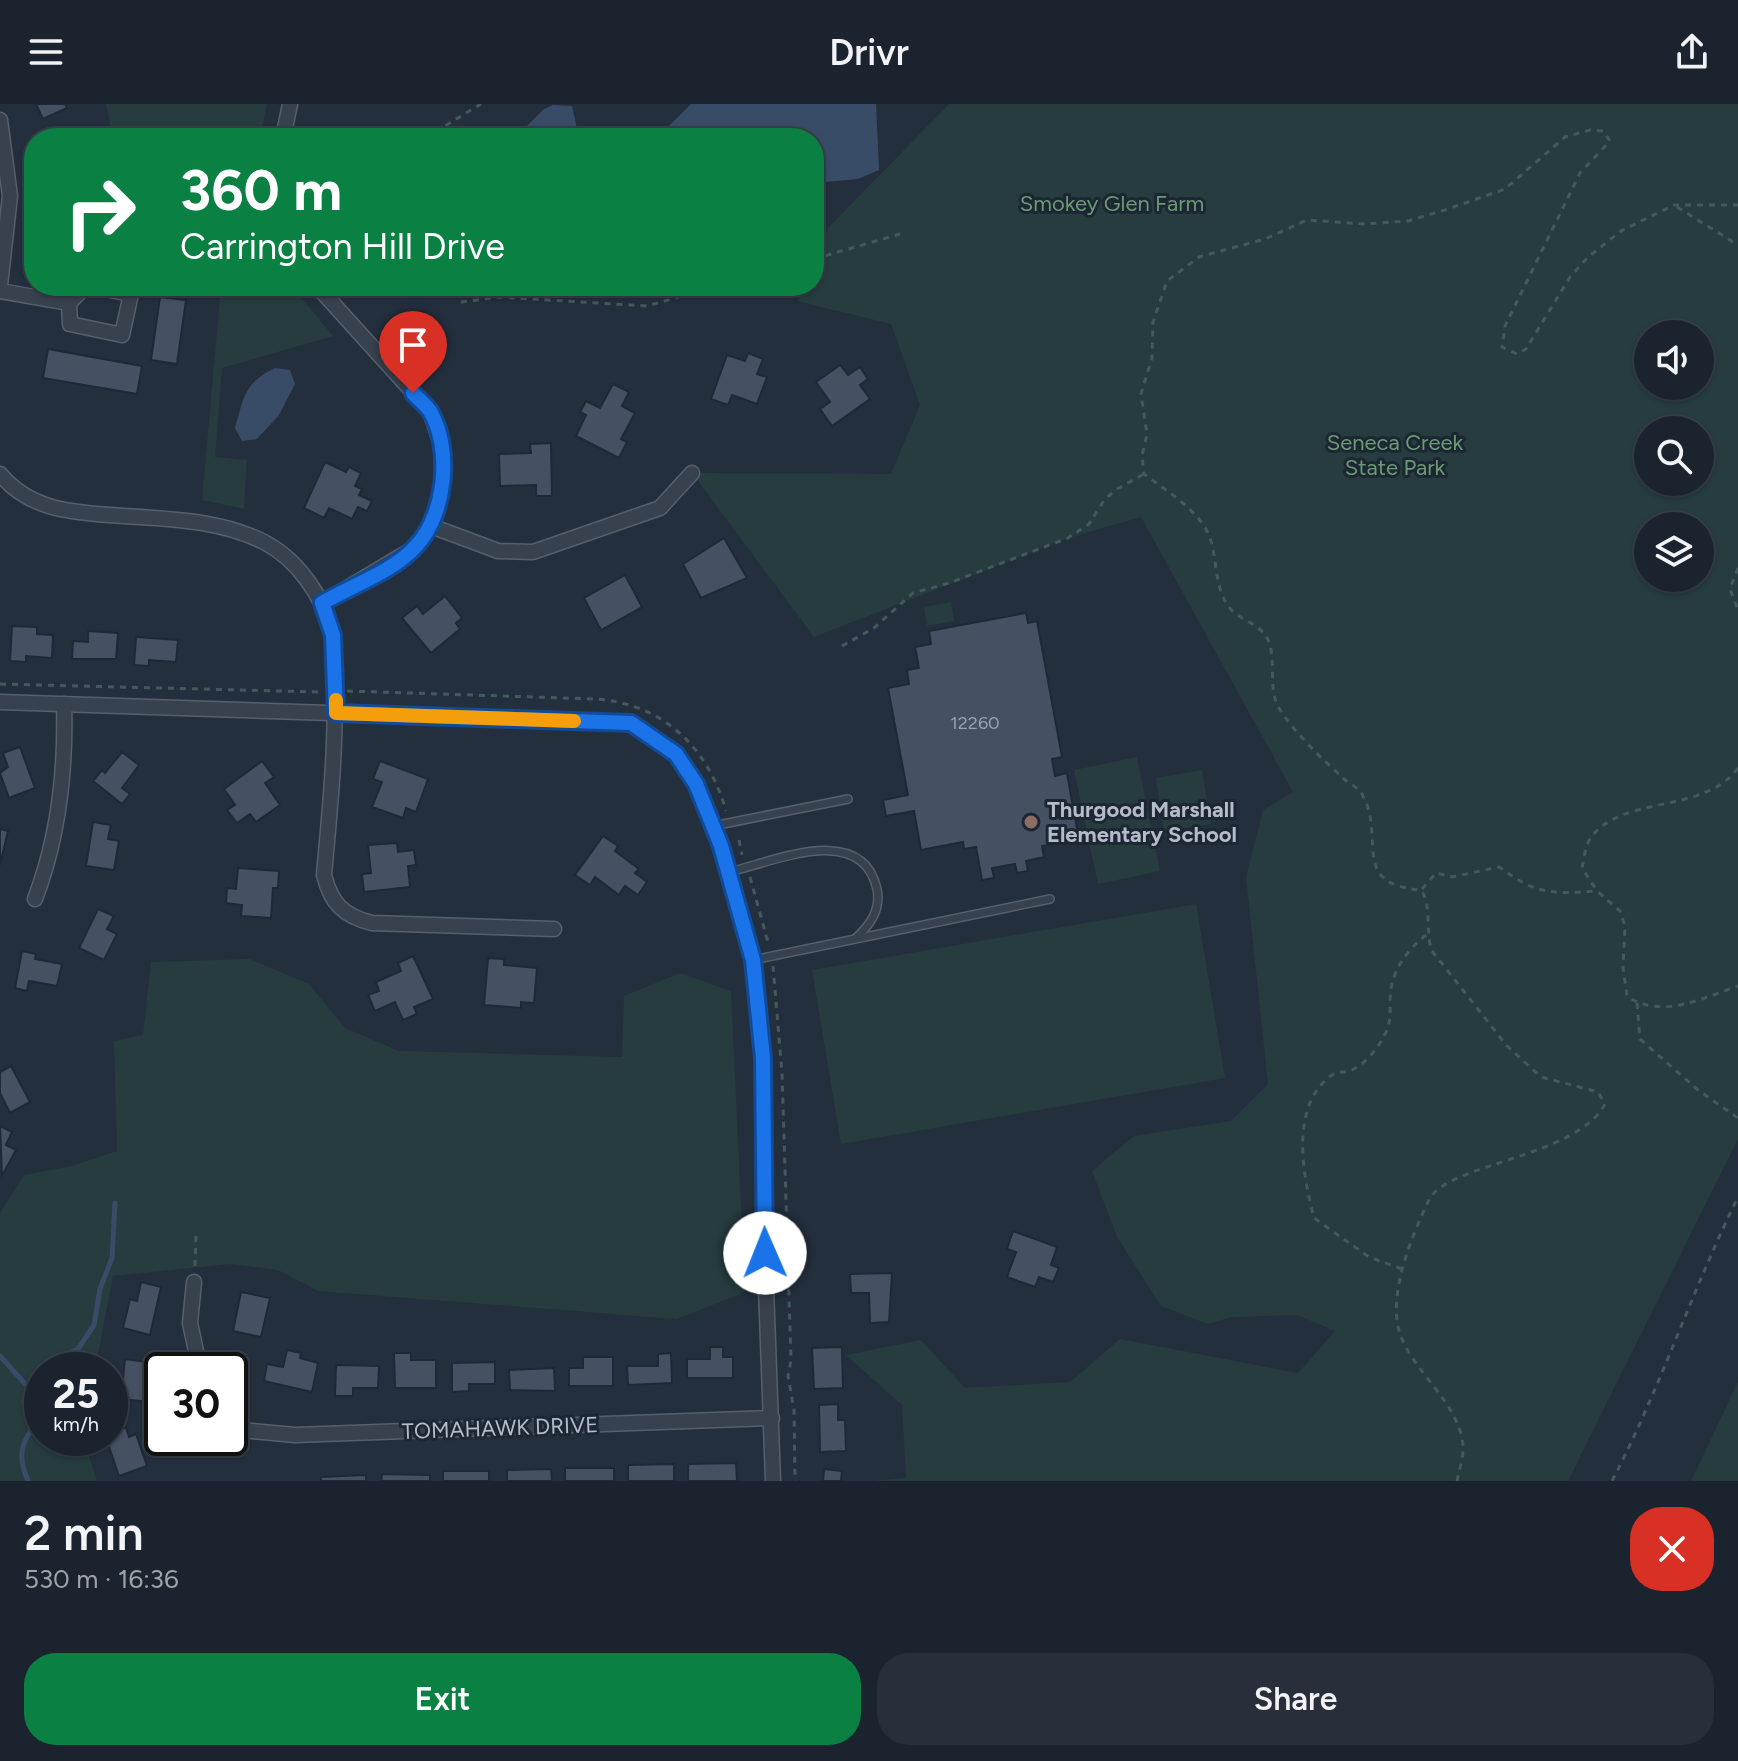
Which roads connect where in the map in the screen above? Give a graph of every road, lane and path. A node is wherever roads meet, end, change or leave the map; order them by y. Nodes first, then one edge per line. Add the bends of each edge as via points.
1 (290, 104) edge
2 (481, 104) edge
3 (0, 120) edge
4 (285, 128) edge
5 (441, 128) edge
6 (1674, 205) junction
7 (1738, 205) edge
8 (900, 234) dead end
9 (1738, 245) edge
10 (824, 256) edge
11 (0, 285) edge
12 (0, 291) edge
13 (24, 295) edge
14 (29, 296) edge
15 (77, 296) edge
16 (131, 296) edge
17 (326, 296) edge
18 (682, 296) edge
19 (461, 302) dead end
20 (69, 303) junction
21 (692, 473) dead end
22 (0, 474) edge
23 (1144, 474) junction
24 (431, 526) junction
25 (1738, 568) edge
26 (322, 603) junction
27 (1738, 610) edge
28 (842, 646) dead end
29 (0, 684) edge
30 (324, 692) dead end
31 (0, 702) edge
32 (64, 704) junction
33 (336, 713) junction
34 (1738, 768) edge
35 (848, 799) dead end
36 (713, 826) junction
37 (739, 840) dead end
38 (743, 858) dead end
39 (729, 872) junction
40 (750, 877) dead end
41 (1421, 890) junction
42 (1597, 891) junction
43 (35, 899) dead end
44 (1050, 899) dead end
45 (554, 929) dead end
46 (1427, 934) junction
47 (854, 939) junction
48 (769, 946) dead end
49 (753, 960) junction
50 (772, 963) dead end
51 (1738, 986) edge
52 (1637, 1003) junction
53 (1738, 1118) edge
54 (1738, 1197) edge
55 (196, 1236) dead end
56 (1402, 1269) junction
57 (194, 1282) joint
58 (196, 1352) edge
59 (772, 1418) junction
60 (248, 1433) edge
61 (773, 1481) edge
62 (795, 1481) edge
63 (1457, 1481) edge
64 (1612, 1481) edge

1 - 4 street
2 - 5 path
3 - 11 street via 10,196
6 - 7 path
6 - 9 path
6 - 23 path via 1621,231 1588,257 1526,349 1517,354 1502,347 1505,326 1580,173 1610,141 1603,131 1565,137 1505,189 1448,209 1408,221 1307,220 1265,239 1199,257 1167,281 1153,322 1152,358 1141,394 1147,434
8 - 10 path
12 - 13 street
14 - 20 street
15 - 20 street
16 - 20 street via 122,335 70,324
17 - 24 street via 430,411 441,444 443,483
18 - 19 path via 647,306 499,297
21 - 24 street via 660,508 533,552 498,551
22 - 26 street via 14,491 36,503 79,513 211,523 244,533 293,564
23 - 28 path via 1105,499 1089,524 1068,538 913,593 874,628
23 - 41 path via 1207,530 1219,589 1230,610 1253,622 1269,641 1277,705 1295,730 1363,796 1372,818 1372,863 1397,887
24 - 26 street via 416,547
25 - 27 path via 1730,589
26 - 33 street via 333,635
29 - 30 path
31 - 32 street
32 - 33 street
32 - 43 street via 58,815
33 - 36 street via 631,723 676,754 696,784
33 - 45 street via 324,875 337,907 372,923
34 - 42 path via 1730,779 1692,798 1622,816 1602,827 1590,839 1582,868
35 - 36 lane
36 - 39 street
37 - 38 path
39 - 47 lane via 822,850 851,853 873,875 878,893 874,917
39 - 49 street
40 - 48 path
41 - 42 path via 1436,873 1452,877 1499,867 1551,894
41 - 46 path via 1427,898
42 - 52 path via 1620,911 1626,946 1624,987
44 - 47 lane
46 - 56 path via 1392,976 1386,1033 1361,1066 1336,1072 1318,1087 1303,1135 1304,1181 1314,1218 1369,1257
46 - 56 path via 1449,975 1507,1046 1541,1077 1598,1092 1605,1104 1597,1120 1545,1147 1434,1189
47 - 49 lane
49 - 59 street via 763,1058
50 - 62 path via 782,1073
51 - 52 path via 1698,1001 1649,1008
52 - 53 path via 1640,1039
54 - 64 path via 1702,1270 1644,1420
55 - 57 path
56 - 63 path via 1399,1332 1457,1427 1463,1445
57 - 58 street via 190,1323
59 - 60 street, TOMAHAWK DRIVE
59 - 61 street

